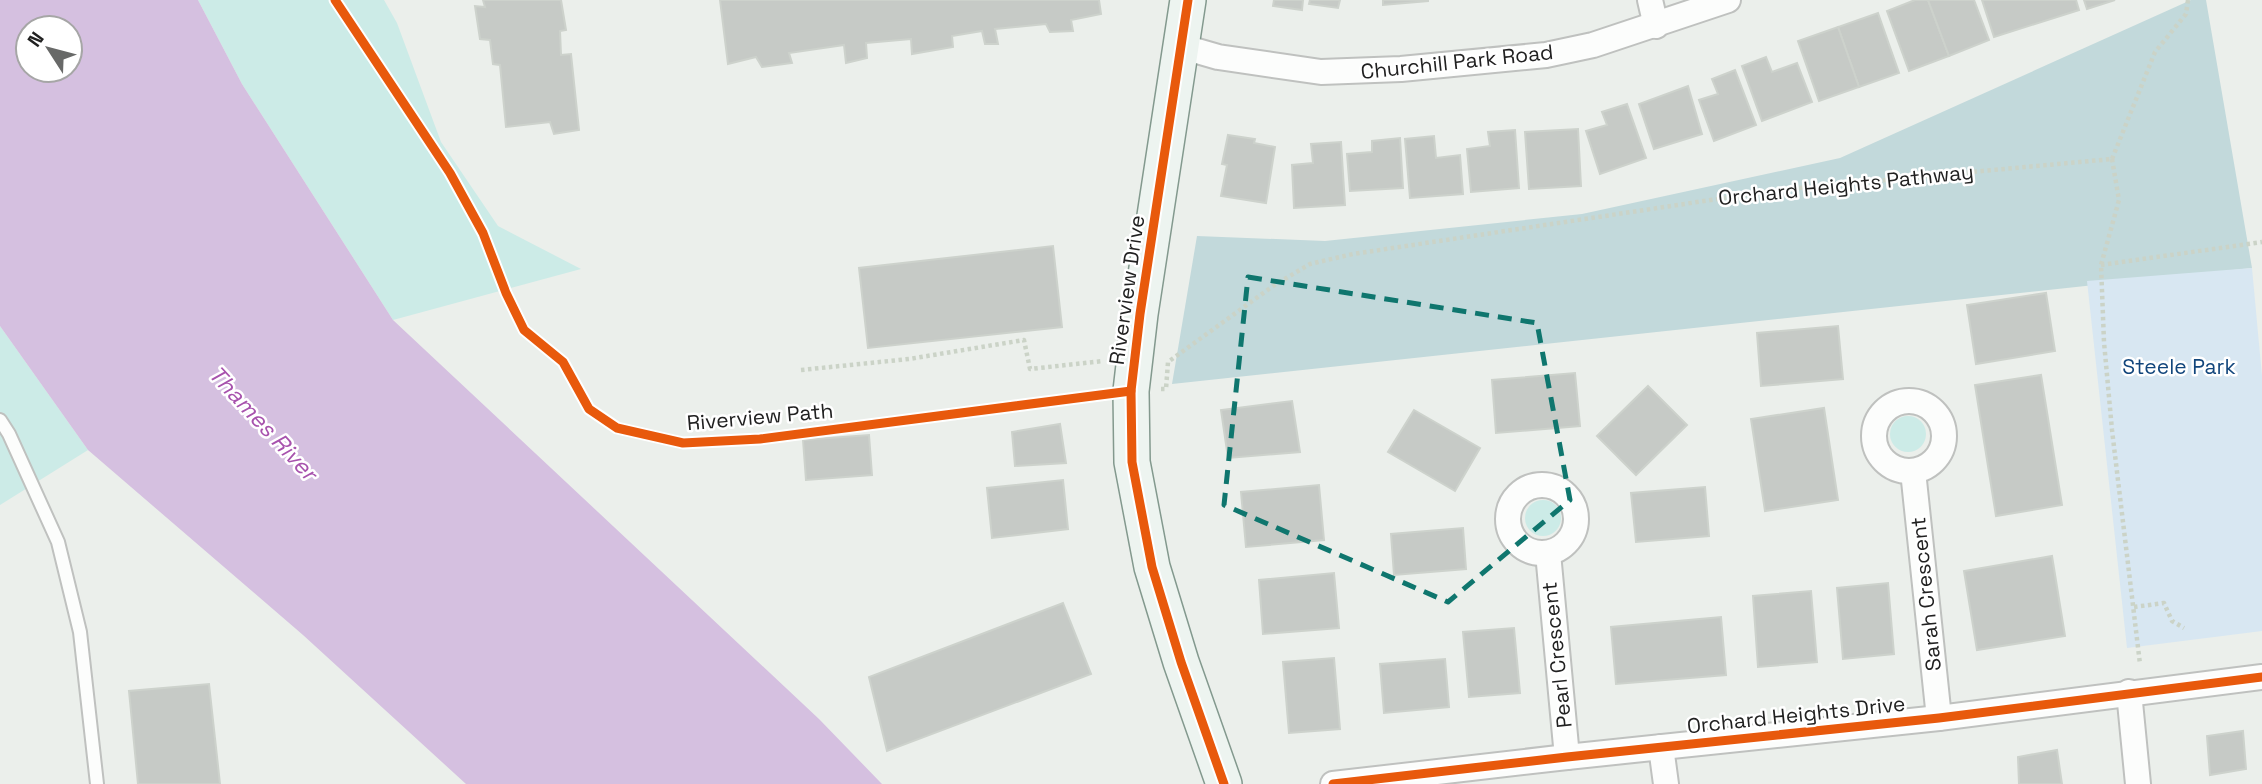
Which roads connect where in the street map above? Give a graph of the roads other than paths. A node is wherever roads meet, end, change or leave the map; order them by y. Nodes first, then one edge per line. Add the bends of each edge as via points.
1 (1188, 0) edge
2 (1650, 0) edge
3 (1728, 0) edge
4 (1656, 26) junction
5 (1180, 46) junction
6 (0, 420) edge
7 (1913, 471) dead end
8 (1548, 553) dead end
9 (2262, 677) edge
10 (2129, 692) junction
11 (1939, 718) junction
12 (1661, 747) junction
13 (1567, 757) junction
14 (97, 784) edge
15 (1224, 784) edge
16 (1333, 784) edge
17 (1666, 784) edge
18 (2138, 784) edge

1 - 5 street, Riverview Drive
2 - 4 street
3 - 4 street, Churchill Park Road
4 - 5 street, Churchill Park Road via 1546,55 1358,72 1239,61
5 - 15 street, Riverview Drive via 1131,391 1132,462 1145,541
6 - 14 lane via 58,542 80,632
7 - 11 street, Sarah Crescent
8 - 13 street, Pearl Crescent
9 - 10 street, Orchard Heights Drive
10 - 11 street, Orchard Heights Drive
10 - 18 street
11 - 12 street, Orchard Heights Drive
12 - 13 street, Orchard Heights Drive
12 - 17 street
13 - 16 street, Orchard Heights Drive

